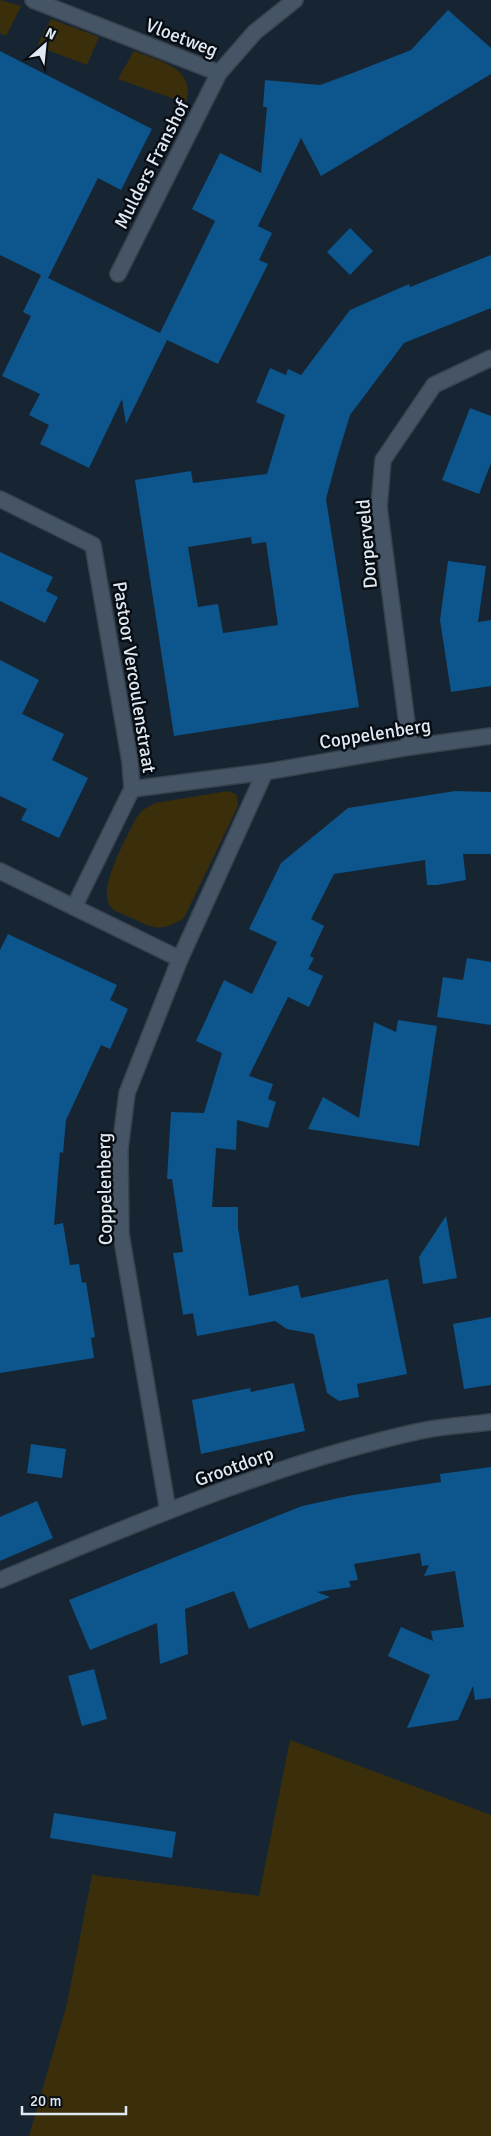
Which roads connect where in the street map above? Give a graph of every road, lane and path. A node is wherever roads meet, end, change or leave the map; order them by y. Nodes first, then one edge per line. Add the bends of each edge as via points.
1 (32, 0) edge
2 (295, 0) edge
3 (219, 73) junction
4 (118, 274) dead end
5 (491, 358) edge
6 (0, 499) edge
7 (491, 736) edge
8 (410, 747) junction
9 (265, 772) junction
10 (132, 789) junction
11 (0, 872) edge
12 (74, 907) junction
13 (180, 959) junction
14 (491, 1422) edge
15 (168, 1511) junction
16 (0, 1580) edge

1 - 3 street, Vloetweg
2 - 3 street, Vloetweg via 255,32
3 - 4 street, Mulders Franshof
5 - 8 street, Dorperveld via 434,385 383,460 379,507
6 - 10 street, Pastoor Vercoulenstraat via 94,545
7 - 8 street, Coppelenberg
8 - 9 street, Coppelenberg
9 - 10 street, Coppelenberg
9 - 13 street, Coppelenberg
10 - 12 street, Pastoor Vercoulenstraat
11 - 12 street
12 - 13 street
13 - 15 street, Coppelenberg via 127,1093 120,1149 121,1234
14 - 15 street, Grootdorp via 421,1431 290,1467
15 - 16 street, Grootdorp

